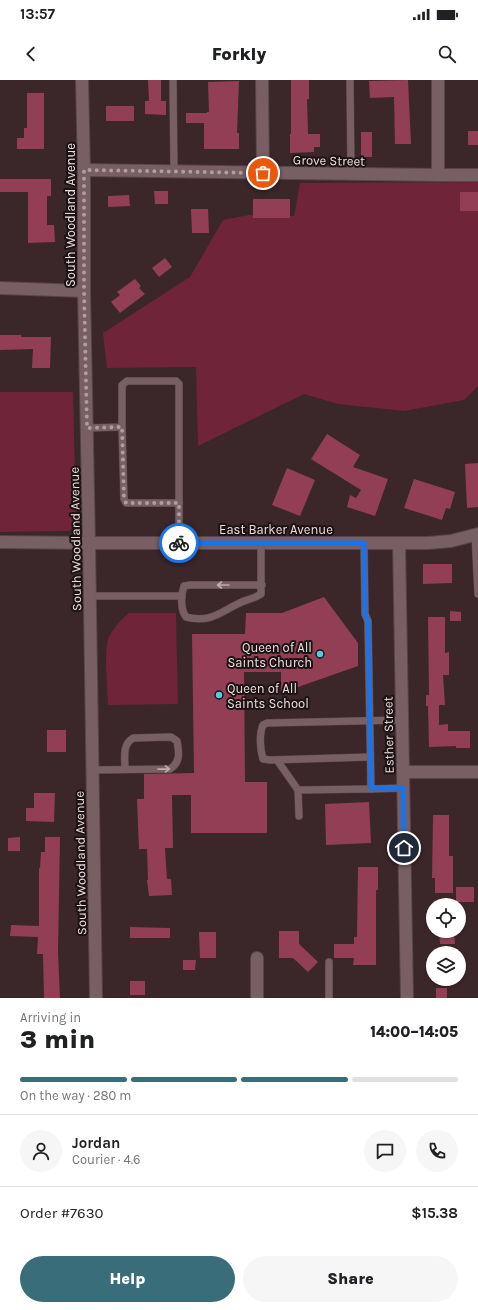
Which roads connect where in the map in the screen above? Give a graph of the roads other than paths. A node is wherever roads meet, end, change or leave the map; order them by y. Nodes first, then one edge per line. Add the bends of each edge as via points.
1 (82, 80) edge
2 (172, 80) edge
3 (262, 80) edge
4 (350, 80) edge
5 (438, 80) edge
6 (84, 170) junction
7 (174, 171) junction
8 (263, 173) junction
9 (351, 174) junction
10 (438, 175) junction
11 (478, 175) edge
12 (0, 288) edge
13 (84, 291) junction
14 (122, 427) junction
15 (87, 428) junction
16 (179, 503) junction
17 (476, 534) edge
18 (0, 542) edge
19 (89, 543) junction
20 (179, 543) junction
21 (261, 543) junction
22 (364, 543) junction
23 (399, 543) junction
24 (262, 585) junction
25 (478, 594) edge
26 (90, 596) junction
27 (182, 596) junction
28 (402, 720) junction
29 (369, 721) junction
30 (370, 757) junction
31 (277, 760) junction
32 (125, 769) junction
33 (92, 770) junction
34 (403, 772) junction
35 (478, 772) edge
36 (371, 788) junction
37 (403, 788) junction
38 (298, 790) junction
39 (299, 816) dead end
40 (257, 958) dead end
41 (328, 962) dead end
42 (96, 998) edge
43 (257, 998) edge
44 (329, 998) edge
45 (407, 998) edge

1 - 6 street, South Woodland Avenue
2 - 7 lane
3 - 8 street
4 - 9 lane
5 - 10 street
6 - 7 street, Grove Street
6 - 13 street, South Woodland Avenue
7 - 8 street, Grove Street
8 - 9 street, Grove Street
9 - 10 street, Grove Street
10 - 11 street, Grove Street
12 - 13 street
13 - 15 street, South Woodland Avenue
14 - 15 lane
14 - 16 lane via 126,503
14 - 16 lane via 122,385 127,381 176,381 179,384
15 - 19 street, South Woodland Avenue
16 - 20 lane
17 - 23 street, East Barker Avenue via 451,541
17 - 25 lane
18 - 19 street, East Barker Avenue
19 - 20 street, East Barker Avenue
19 - 26 street, South Woodland Avenue
20 - 21 street, East Barker Avenue
21 - 22 street, East Barker Avenue
21 - 24 lane
22 - 23 street, East Barker Avenue
22 - 29 lane
23 - 28 street, Esther Street
24 -> 27 lane via 190,585 184,586
24 - 27 lane via 261,594 256,598 211,618 186,617 183,613
26 - 27 lane
26 - 33 street, South Woodland Avenue
28 - 29 lane
28 - 34 street, Esther Street
29 - 30 lane
29 - 31 lane via 267,723 260,730 261,753 263,759
30 - 31 lane
30 - 36 lane
31 - 38 lane
32 -> 32 lane via 170,769 175,766 179,757 177,741 171,738 133,738 127,742 125,748
32 - 33 lane
33 - 42 street, South Woodland Avenue
34 - 35 street
34 - 37 street, Esther Street
36 - 37 lane
36 - 38 lane
37 - 45 street, Esther Street
38 - 39 lane
40 - 43 street
41 - 44 lane

